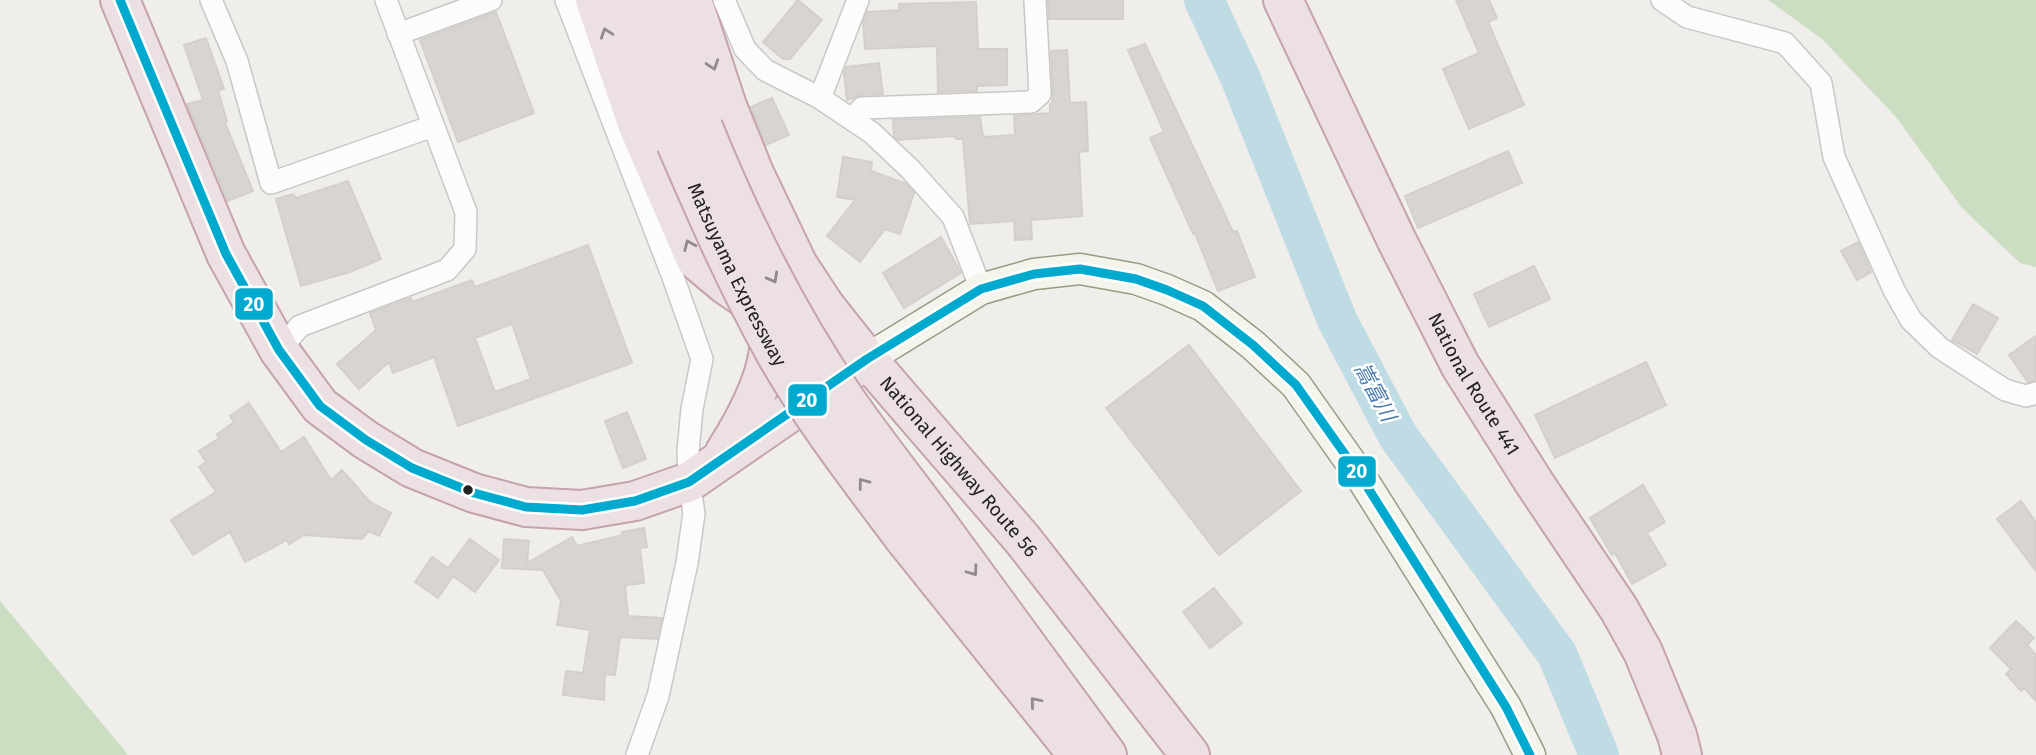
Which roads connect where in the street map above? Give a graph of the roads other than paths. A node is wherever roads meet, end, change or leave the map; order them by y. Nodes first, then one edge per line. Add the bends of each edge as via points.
1 (120, 0) edge
2 (211, 0) edge
3 (386, 0) edge
4 (491, 0) edge
5 (566, 0) edge
6 (594, 0) edge
7 (626, 0) edge
8 (663, 0) edge
9 (692, 0) edge
10 (724, 0) edge
11 (858, 0) edge
12 (1035, 0) edge
13 (1283, 0) edge
14 (1662, 0) edge
15 (398, 34) junction
16 (820, 98) junction
17 (852, 119) junction
18 (433, 126) junction
19 (689, 135) junction
20 (981, 289) junction
21 (762, 309) junction
22 (279, 350) junction
23 (867, 359) junction
24 (2036, 393) edge
25 (721, 460) junction
26 (689, 482) junction
27 (918, 527) junction
28 (637, 755) edge
29 (1078, 755) edge
30 (1107, 755) edge
31 (1190, 755) edge
32 (1530, 755) edge
33 (1682, 755) edge

1 - 22 highway, National Highway Route 56 via 226,254
2 - 18 street via 237,61 271,183
3 - 15 street
4 - 15 street
5 - 26 street via 702,359 692,409
21 -> 6 highway via 696,260 638,125
7 - 19 highway, Matsuyama Expressway
8 - 19 highway, Matsuyama Expressway
9 -> 23 highway via 754,173 798,265
10 - 16 street via 745,49 765,70
11 - 16 street
12 - 17 street via 1040,94 1031,102 862,108
13 - 33 highway, National Route 441 via 1460,365 1619,609 1643,652
14 - 24 street via 1687,17 1785,43 1821,83 1834,157 1911,320 1940,348 2005,390 2026,396
15 - 18 street
16 - 17 street
17 - 20 street via 910,169 953,218
18 - 22 street via 466,212 465,249 447,270 300,326
19 - 27 highway, Matsuyama Expressway, bridge via 732,197 765,265
20 - 23 street
20 - 32 street via 1034,274 1080,269 1136,279 1203,306 1253,345 1296,385 1361,477 1506,707
21 - 23 highway
21 - 25 highway via 769,328 766,368 746,418
22 - 26 highway, National Highway Route 56 via 320,406 366,440 412,468 474,493 526,507 582,510 635,501
23 - 25 highway, National Highway Route 56
23 - 31 highway, National Highway Route 56 via 1023,540
25 - 26 highway, National Highway Route 56
26 - 28 street via 694,513 687,563 658,696
29 -> 27 highway, Matsuyama Expressway
27 -> 30 highway, Matsuyama Expressway

